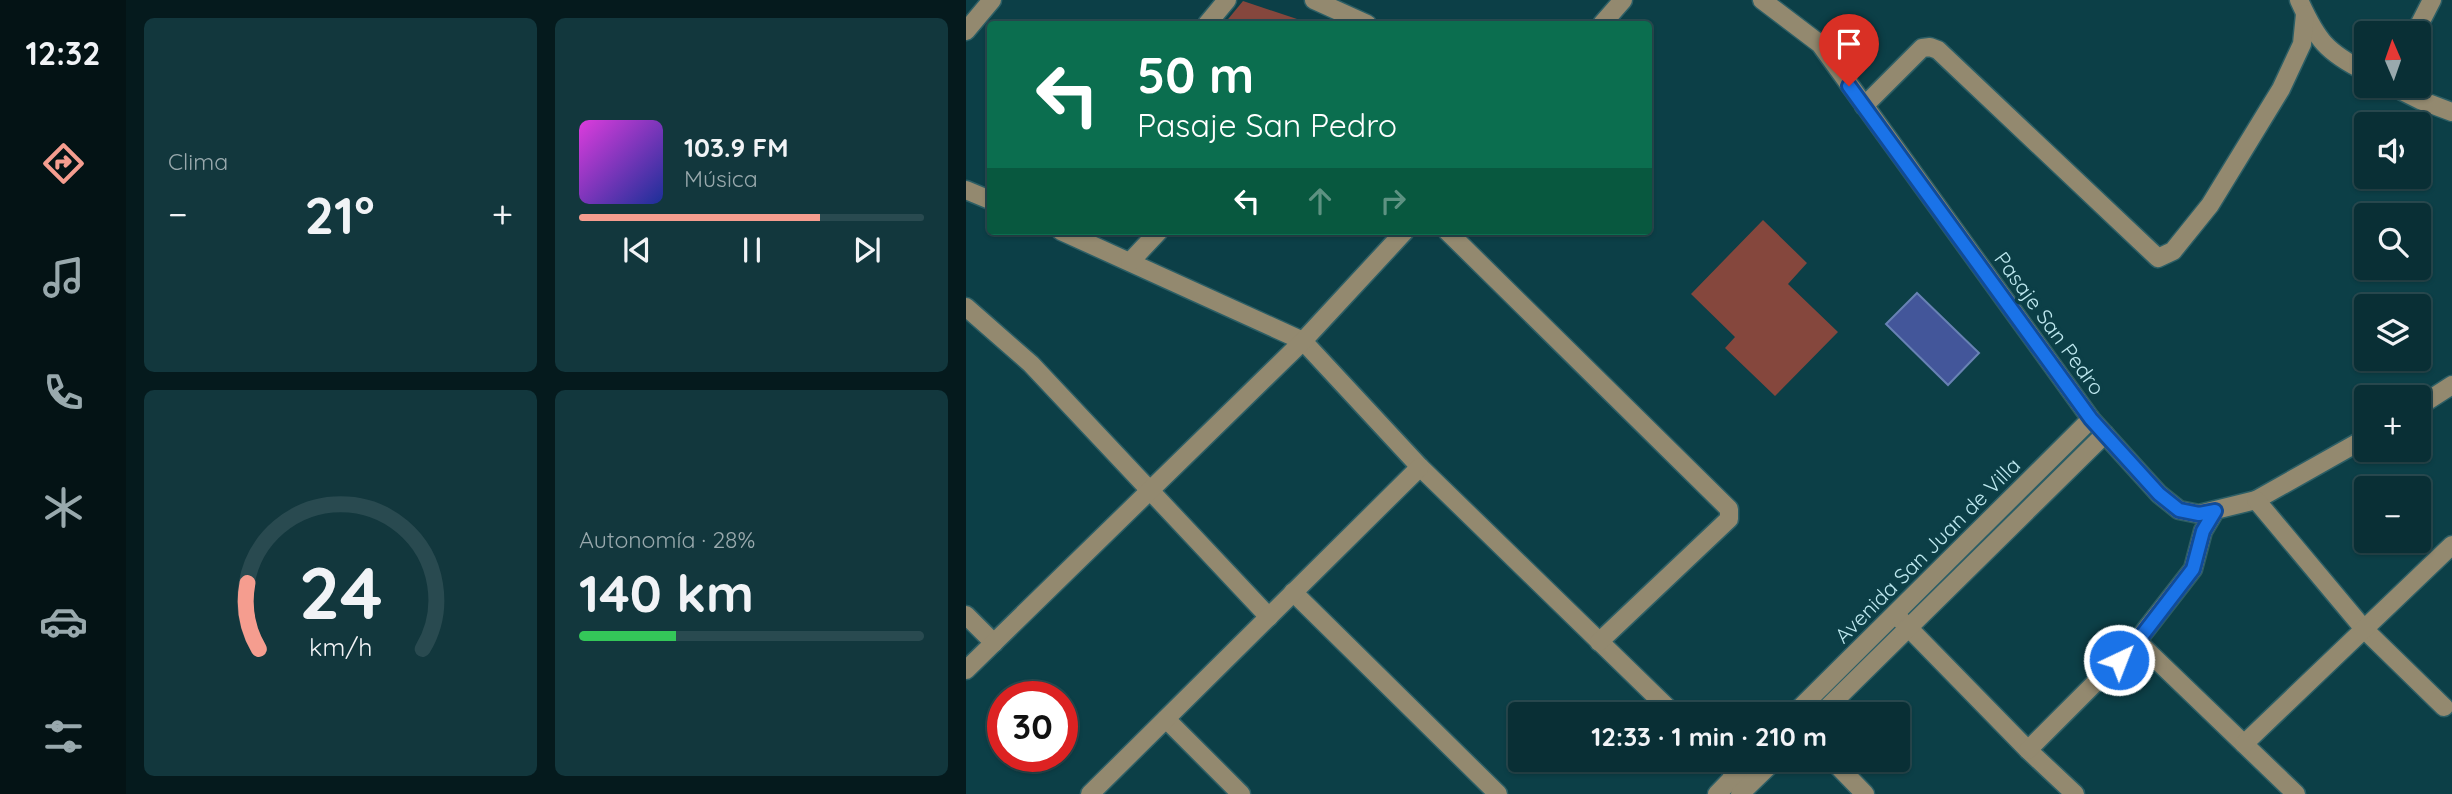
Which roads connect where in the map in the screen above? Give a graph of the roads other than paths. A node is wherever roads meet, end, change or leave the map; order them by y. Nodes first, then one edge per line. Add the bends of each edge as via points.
1 (992, 0) edge
2 (1227, 0) edge
3 (1314, 0) edge
4 (1623, 0) edge
5 (1762, 0) edge
6 (2432, 0) edge
7 (2302, 7) edge
8 (1210, 21) edge
9 (1352, 21) edge
10 (1605, 21) edge
11 (2421, 21) edge
12 (966, 31) edge
13 (2354, 65) edge
14 (2416, 98) edge
15 (2420, 100) junction
16 (2452, 104) edge
17 (1864, 106) junction
18 (2452, 112) edge
19 (966, 190) edge
20 (987, 199) edge
21 (1071, 235) edge
22 (1155, 235) edge
23 (1401, 235) edge
24 (1451, 235) edge
25 (1130, 262) junction
26 (966, 307) edge
27 (1303, 341) junction
28 (2452, 385) edge
29 (2431, 399) edge
30 (2091, 419) junction
31 (2105, 434) junction
32 (2354, 445) edge
33 (1420, 467) junction
34 (1149, 491) junction
35 (2256, 499) junction
36 (2215, 511) junction
37 (2452, 545) edge
38 (1293, 592) junction
39 (1895, 614) junction
40 (966, 615) edge
41 (1269, 617) junction
42 (1909, 627) junction
43 (2364, 629) junction
44 (1599, 642) junction
45 (2137, 642) junction
46 (994, 643) junction
47 (966, 670) edge
48 (1662, 702) edge
49 (1806, 702) edge
50 (1833, 702) edge
51 (2444, 707) dead end
52 (1166, 719) junction
53 (2244, 744) junction
54 (2028, 750) junction
55 (1759, 772) edge
56 (1844, 772) edge
57 (1741, 785) edge
58 (1090, 794) edge
59 (1241, 794) edge
60 (1498, 794) edge
61 (1717, 794) edge
62 (1866, 794) edge
63 (2075, 794) edge
64 (2296, 794) edge

1 - 12 street
2 - 8 street
3 - 9 street
4 - 10 street
5 - 17 street, Pasaje San Pedro via 1819,44
6 - 11 street
7 - 13 street via 2328,49
7 - 17 street via 2302,44 2281,89 2210,205 2173,251 2158,258 1938,50 1922,48
14 - 15 street
15 - 16 street
15 - 18 street
17 - 30 street, Pasaje San Pedro
19 - 20 street
21 - 25 street
22 - 25 street
23 - 27 street
24 - 44 street via 1729,509 1730,519
25 - 27 street
26 - 34 street via 1031,364
27 - 33 street
27 - 34 street
28 - 29 street
30 - 31 street, Pasaje San Pedro
30 - 39 street, Avenida San Juan de Villa
31 - 36 street, Pasaje San Pedro via 2179,510
31 - 42 street, Avenida San Juan de Villa
32 - 35 street, Pasaje San Pedro
33 - 38 street
33 - 44 street
34 - 41 street
34 - 46 street
35 - 36 street, Pasaje San Pedro
35 - 43 street
36 - 45 street via 2203,531 2193,569
37 - 43 street
38 - 41 street
38 - 60 street
39 - 42 street
39 - 49 street, Avenida San Juan de Villa
40 - 46 street
41 - 52 street
42 - 50 street, Avenida San Juan de Villa
42 - 54 street
43 - 51 street
43 - 53 street
44 - 48 street
45 - 53 street
45 - 54 street
46 - 47 street
52 - 58 street
52 - 59 street
53 - 64 street
54 - 63 street
55 - 57 street
56 - 62 street
57 - 61 street

